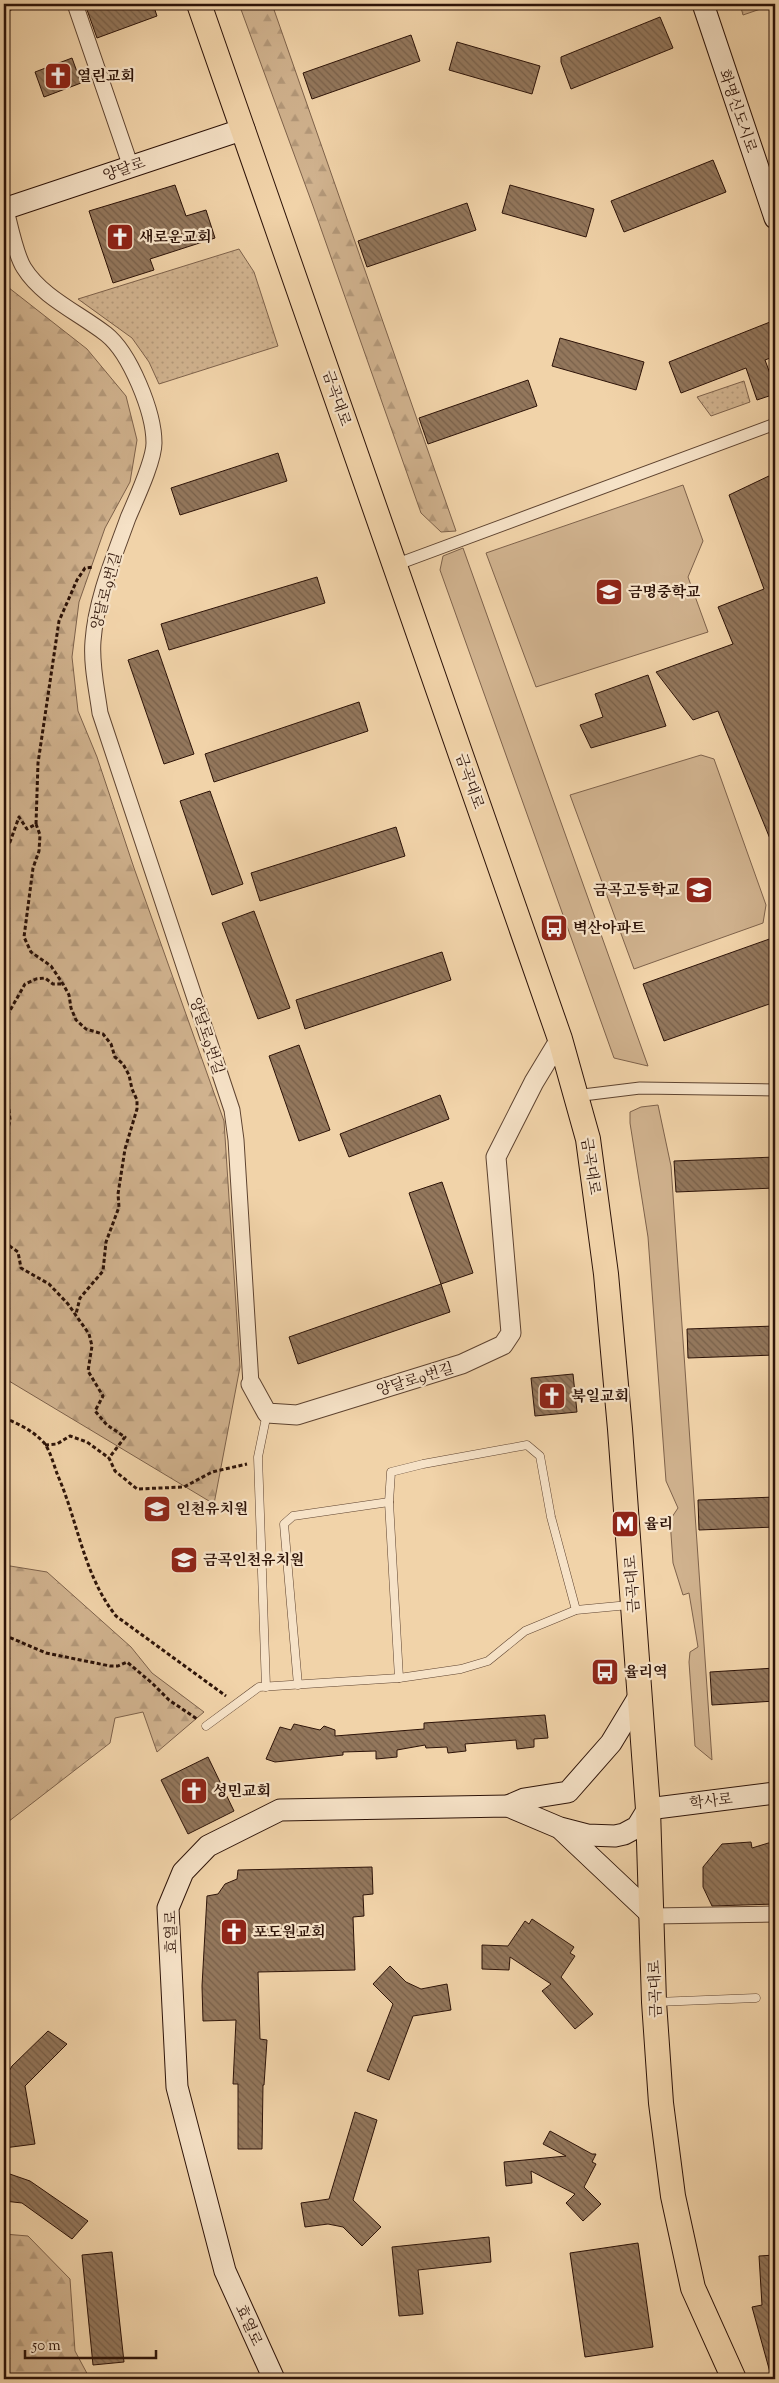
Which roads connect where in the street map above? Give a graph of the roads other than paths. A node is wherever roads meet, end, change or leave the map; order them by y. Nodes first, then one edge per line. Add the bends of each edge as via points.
1 (76, 4) edge
2 (200, 4) edge
3 (703, 4) edge
4 (244, 128) junction
5 (131, 167) junction
6 (4, 207) edge
7 (775, 218) edge
8 (775, 424) edge
9 (395, 565) junction
10 (560, 1039) junction
11 (569, 1074) junction
12 (534, 1082) junction
13 (775, 1090) edge
14 (575, 1096) junction
15 (251, 1384) joint
16 (267, 1413) junction
17 (389, 1502) junction
18 (633, 1604) junction
19 (576, 1610) junction
20 (399, 1678) junction
21 (298, 1685) junction
22 (266, 1687) junction
23 (640, 1694) junction
24 (206, 1726) road end
25 (568, 1792) junction
26 (775, 1794) edge
27 (508, 1806) junction
28 (648, 1809) junction
29 (566, 1829) junction
30 (775, 1914) edge
31 (653, 1916) junction
32 (756, 1998) dead end
33 (654, 2002) junction
34 (274, 2379) edge
35 (734, 2379) edge

1 - 5 street
2 - 4 main road, 금곡대로
3 - 7 main road, 화명신도시로
4 - 5 main road, 양달로
4 - 9 main road, 금곡대로
5 - 6 main road, 양달로
6 - 15 street, 양달로9번길 via 23,266 36,284 108,335 139,383 147,407 154,443 98,608 93,642 100,713 232,1110
8 - 9 street
9 - 10 main road, 금곡대로
10 - 11 main road, 금곡대로
10 - 12 street, 양달로9번길
11 - 12 street
11 - 14 main road, 금곡대로
12 - 16 street, 양달로9번길 via 496,1157 511,1333 503,1346 462,1364 297,1415
13 - 14 street via 640,1088
14 - 18 main road, 금곡대로 via 588,1139 606,1274
15 - 16 street, 양달로9번길
16 - 22 lane via 258,1456
17 - 19 lane via 390,1472 527,1445 540,1456 551,1517
17 - 20 lane
17 - 21 lane via 294,1516 284,1524
18 - 19 lane
18 - 23 main road, 금곡대로
19 - 20 lane via 525,1631 488,1661 461,1669
20 - 21 lane
21 - 22 lane
22 - 24 lane
23 - 25 main road via 611,1743
23 - 28 main road, 금곡대로
25 - 27 main road via 524,1799
25 - 29 main road via 558,1803 557,1812
26 - 28 main road, 학사로
27 - 29 main road, 효열로
27 - 34 main road, 효열로 via 280,1810 208,1846 183,1872 168,1908 177,2087 225,2271
28 - 29 main road via 637,1827 624,1834 601,1836
28 - 31 main road, 금곡대로
29 - 31 main road
30 - 31 street
31 - 33 main road, 금곡대로
32 - 33 lane
33 - 35 main road, 금곡대로 via 672,2196 693,2288

